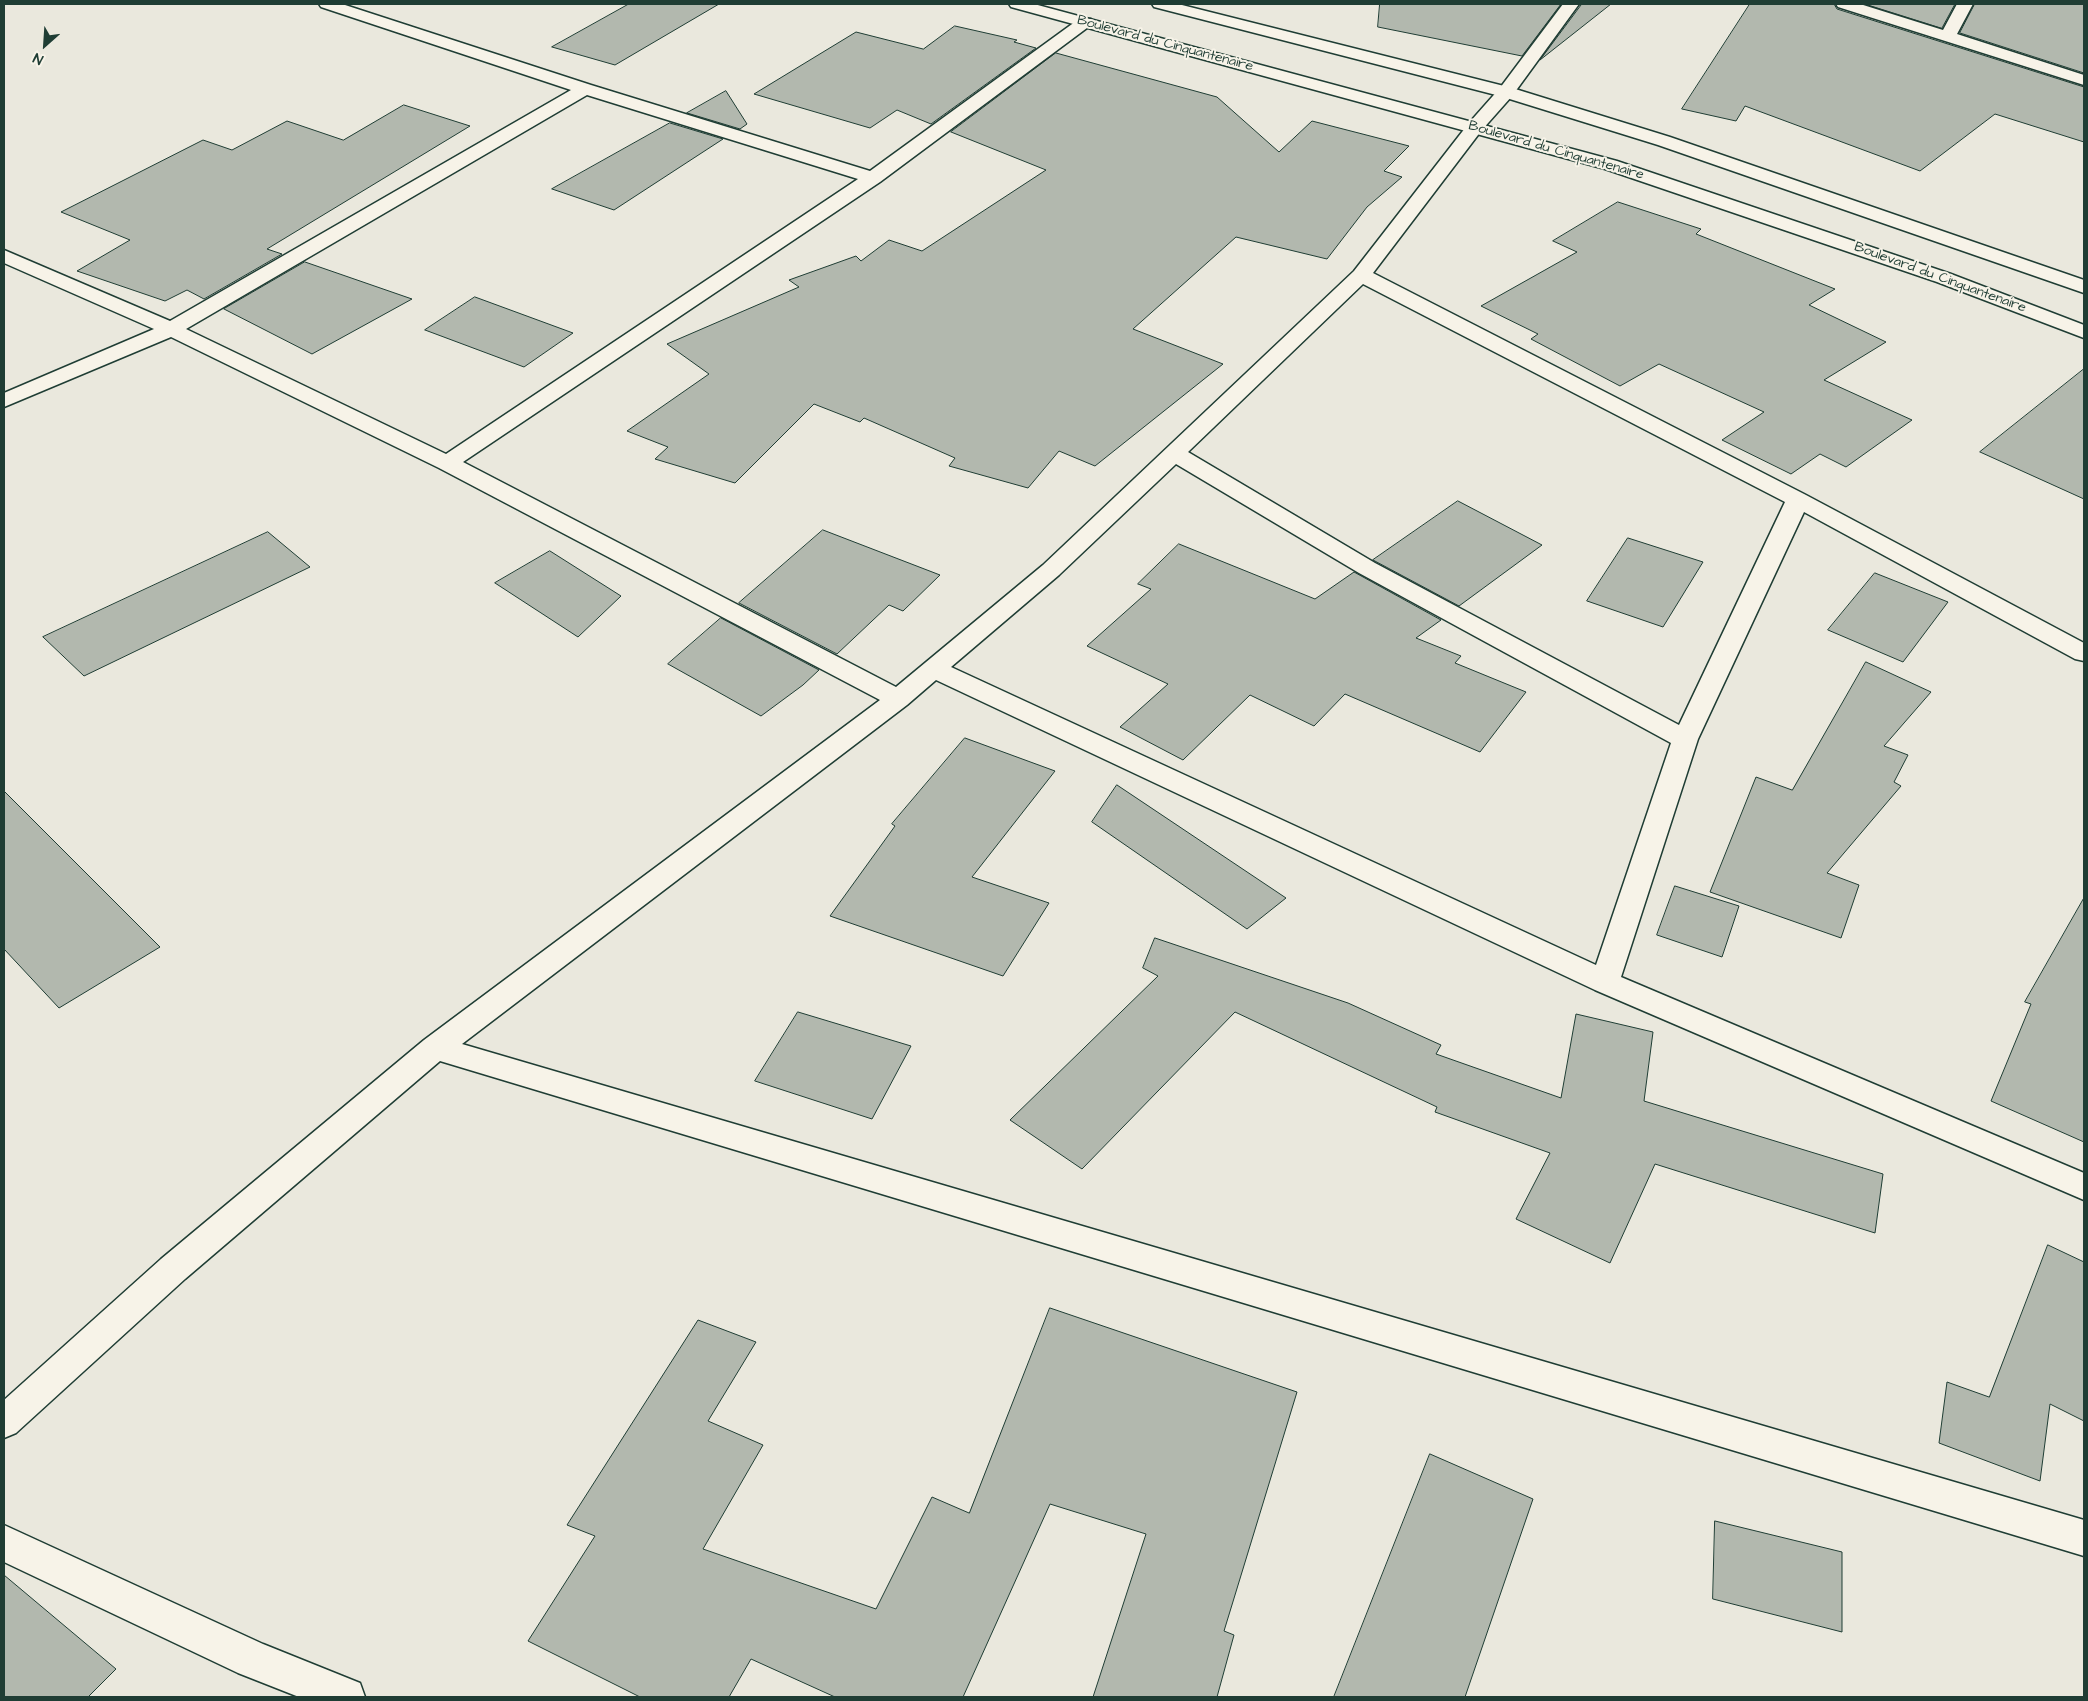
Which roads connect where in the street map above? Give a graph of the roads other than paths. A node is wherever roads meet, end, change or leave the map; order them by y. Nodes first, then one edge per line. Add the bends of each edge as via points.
1 (327, 4) edge
2 (1017, 4) edge
3 (1160, 4) edge
4 (1571, 4) edge
5 (1844, 4) edge
6 (1965, 4) edge
7 (1085, 22) junction
8 (1948, 36) junction
9 (2084, 80) edge
10 (585, 89) junction
11 (1506, 92) junction
12 (1475, 127) junction
13 (873, 178) junction
14 (4, 256) edge
15 (1361, 275) junction
16 (2084, 287) edge
17 (171, 329) junction
18 (2084, 332) edge
19 (4, 401) edge
20 (1175, 454) junction
21 (448, 463) junction
22 (1798, 500) junction
23 (2084, 653) edge
24 (934, 669) junction
25 (898, 699) junction
26 (1685, 739) junction
27 (1605, 982) junction
28 (435, 1048) junction
29 (2084, 1187) edge
30 (4, 1422) edge
31 (2084, 1538) edge
32 (4, 1543) edge
33 (346, 1697) edge

1 - 10 street
2 - 7 street, Boulevard du Cinquantenaire
3 - 11 street
4 - 11 street
5 - 8 street
6 - 8 street
7 - 12 street, Boulevard du Cinquantenaire
7 - 13 street
8 - 9 street
10 - 13 street
10 - 17 street
11 - 12 street
11 - 16 street via 1664,140
12 - 15 street
12 - 18 street, Boulevard du Cinquantenaire via 1611,165 1820,235
13 - 21 street
14 - 17 street
15 - 20 street
15 - 22 street
17 - 19 street
17 - 21 street
20 - 24 street via 1051,570
20 - 26 street via 1366,568
21 - 25 street
22 - 23 street
22 - 26 street
24 - 25 street
24 - 27 street
25 - 28 street
26 - 27 street
27 - 29 street
28 - 30 street via 173,1268
28 - 31 street
32 - 33 street via 252,1659

